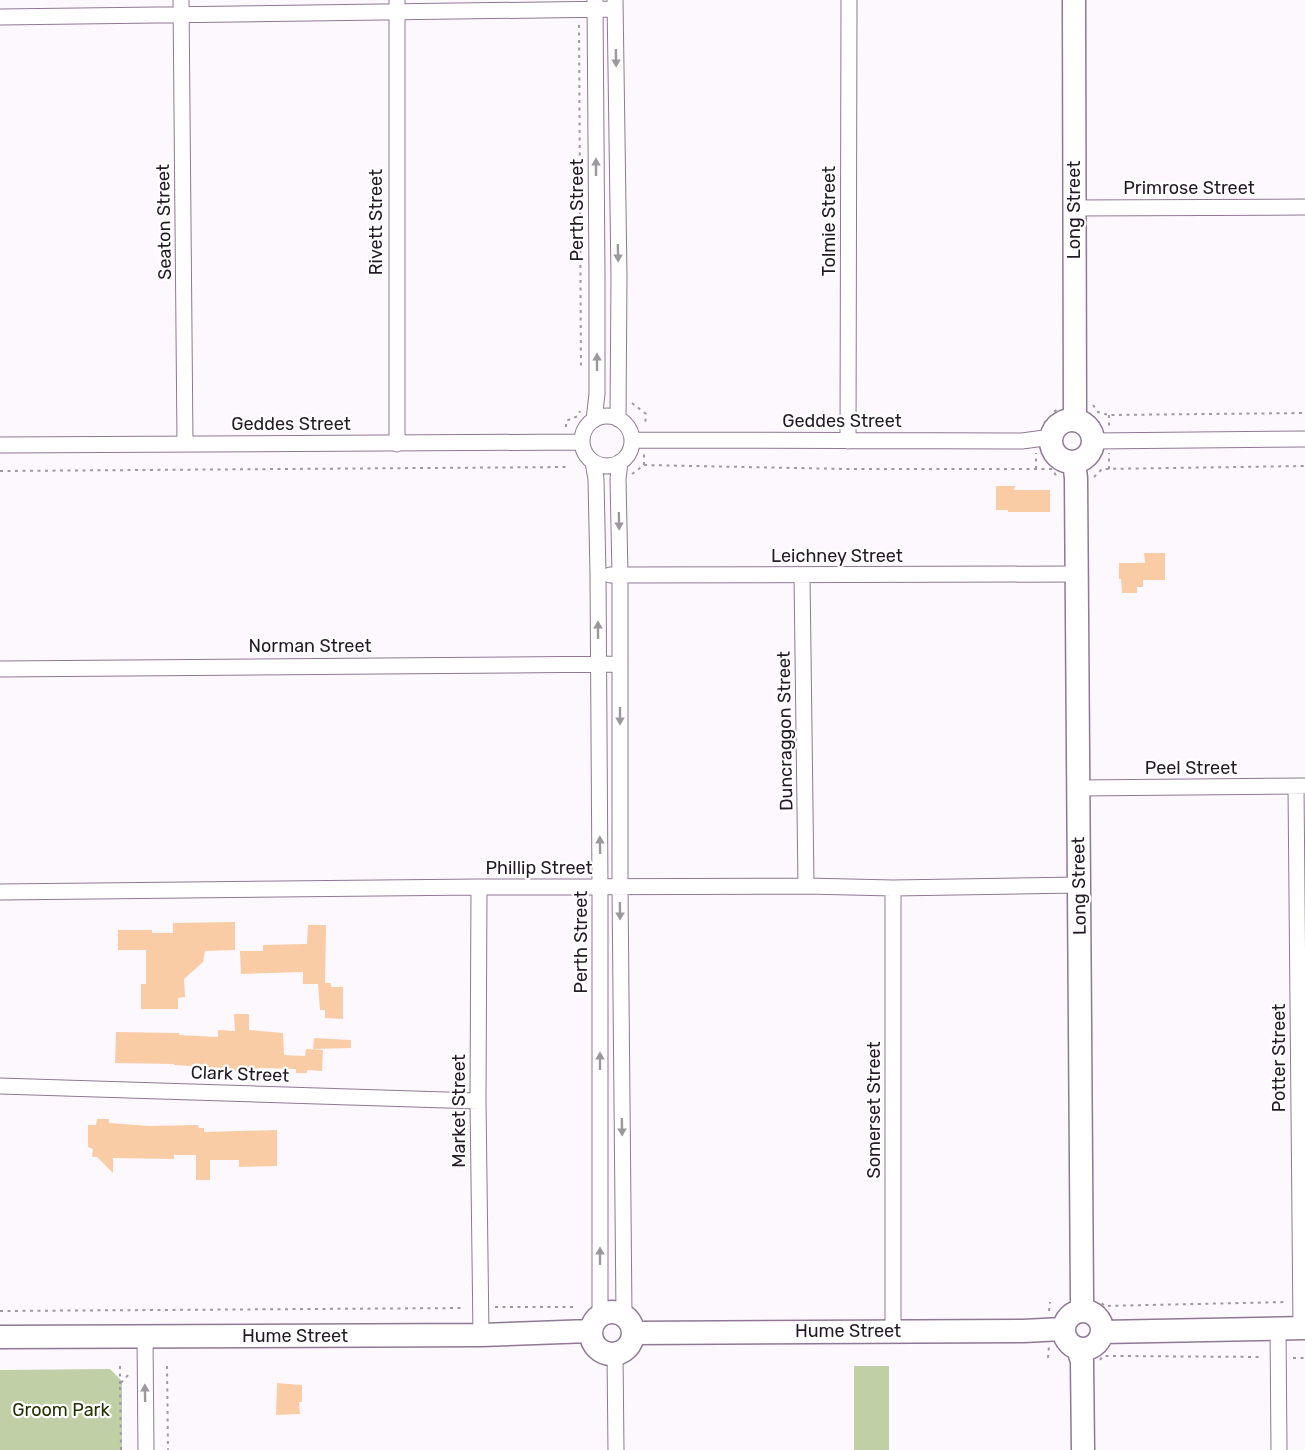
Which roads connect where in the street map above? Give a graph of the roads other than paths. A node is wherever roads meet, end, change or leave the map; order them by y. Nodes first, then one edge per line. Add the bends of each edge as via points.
1 (849, 0) edge
2 (1074, 0) edge
3 (615, 4) edge
4 (595, 5) edge
5 (397, 6) edge
6 (181, 8) edge
7 (0, 17) edge
8 (1305, 207) edge
9 (1073, 208) junction
10 (597, 276) junction
11 (619, 276) junction
12 (618, 419) junction
13 (594, 420) junction
14 (1075, 420) junction
15 (1052, 437) junction
16 (1305, 439) edge
17 (632, 440) junction
18 (848, 441) junction
19 (1093, 441) junction
20 (582, 442) junction
21 (185, 443) junction
22 (397, 444) junction
23 (0, 445) edge
24 (593, 462) junction
25 (620, 462) junction
26 (1075, 470) junction
27 (598, 574) junction
28 (1076, 574) junction
29 (620, 575) junction
30 (802, 576) junction
31 (597, 664) junction
32 (620, 664) junction
33 (0, 669) edge
34 (1300, 787) edge
35 (1078, 788) junction
36 (1079, 885) junction
37 (806, 886) junction
38 (479, 887) junction
39 (600, 888) junction
40 (620, 888) junction
41 (893, 888) junction
42 (0, 892) edge
43 (0, 1086) edge
44 (478, 1101) junction
45 (1091, 1305) junction
46 (595, 1323) junction
47 (629, 1324) junction
48 (1303, 1328) edge
49 (1278, 1329) junction
50 (893, 1331) junction
51 (1102, 1332) junction
52 (481, 1335) junction
53 (0, 1337) edge
54 (145, 1337) junction
55 (1056, 1337) junction
56 (615, 1354) junction
57 (1086, 1355) junction
58 (146, 1450) edge
59 (616, 1450) edge
60 (1083, 1450) edge
61 (1280, 1450) edge

1 - 18 street, Tolmie Street
2 - 9 street, Long Street
3 - 4 street
3 -> 11 street
4 - 5 street via 578,9
10 -> 4 street, Perth Street
5 - 6 street
5 - 22 street, Rivett Street
6 - 7 street
6 - 21 street, Seaton Street
8 - 9 street, Primrose Street
9 - 14 street, Long Street
10 - 11 street
13 -> 10 street, Perth Street
11 - 12 street
12 - 13 street via 608,416
12 - 17 street via 626,425
13 - 20 street via 585,430
14 - 15 street via 1060,424
14 - 19 street via 1087,427
15 - 18 street, Geddes Street via 1022,441
15 - 26 street via 1058,456
16 - 19 street
17 - 18 street, Geddes Street
17 - 25 street via 628,454
19 - 26 street
20 - 22 street, Geddes Street
20 - 24 street
21 - 22 street, Geddes Street
21 - 23 street, Geddes Street
24 - 25 street via 605,466
24 - 27 street, Perth Street
25 -> 29 street
26 - 28 street, Long Street
27 - 29 street, Leichney Street
31 -> 27 street, Perth Street
28 - 30 street, Leichney Street
28 - 35 street, Long Street
29 - 30 street, Leichney Street
29 - 32 street
30 - 37 street, Duncraggon Street
31 - 32 street, Norman Street
31 - 33 street, Norman Street
39 -> 31 street, Perth Street
32 -> 40 street
34 - 35 street, Peel Street
34 - 48 street, Potter Street
35 - 36 street, Long Street
36 - 41 street, Phillip Street
36 - 45 street, Long Street via 1082,1301
37 - 40 street, Phillip Street
37 - 41 street, Phillip Street
38 - 39 street, Phillip Street
38 - 42 street, Phillip Street
38 - 44 street, Market Street
39 - 40 street, Phillip Street
46 -> 39 street, Perth Street
40 -> 47 street
41 - 50 street, Somerset Street
43 - 44 street, Clark Street
44 - 52 street, Market Street
45 - 51 street via 1090,1312 1100,1320
45 - 55 street via 1072,1314
46 - 47 street via 612,1311
46 - 52 street, Hume Street
46 - 56 street via 591,1338 597,1348
47 - 50 street, Hume Street
47 - 56 street via 632,1339 626,1349
48 - 49 street
49 - 51 street
49 - 61 street
50 - 55 street, Hume Street via 1023,1331
51 - 57 street
52 - 54 street, Hume Street
53 - 54 street, Hume Street
58 -> 54 street
55 - 57 street via 1064,1334 1069,1344
56 - 59 street
57 - 60 street via 1082,1361

